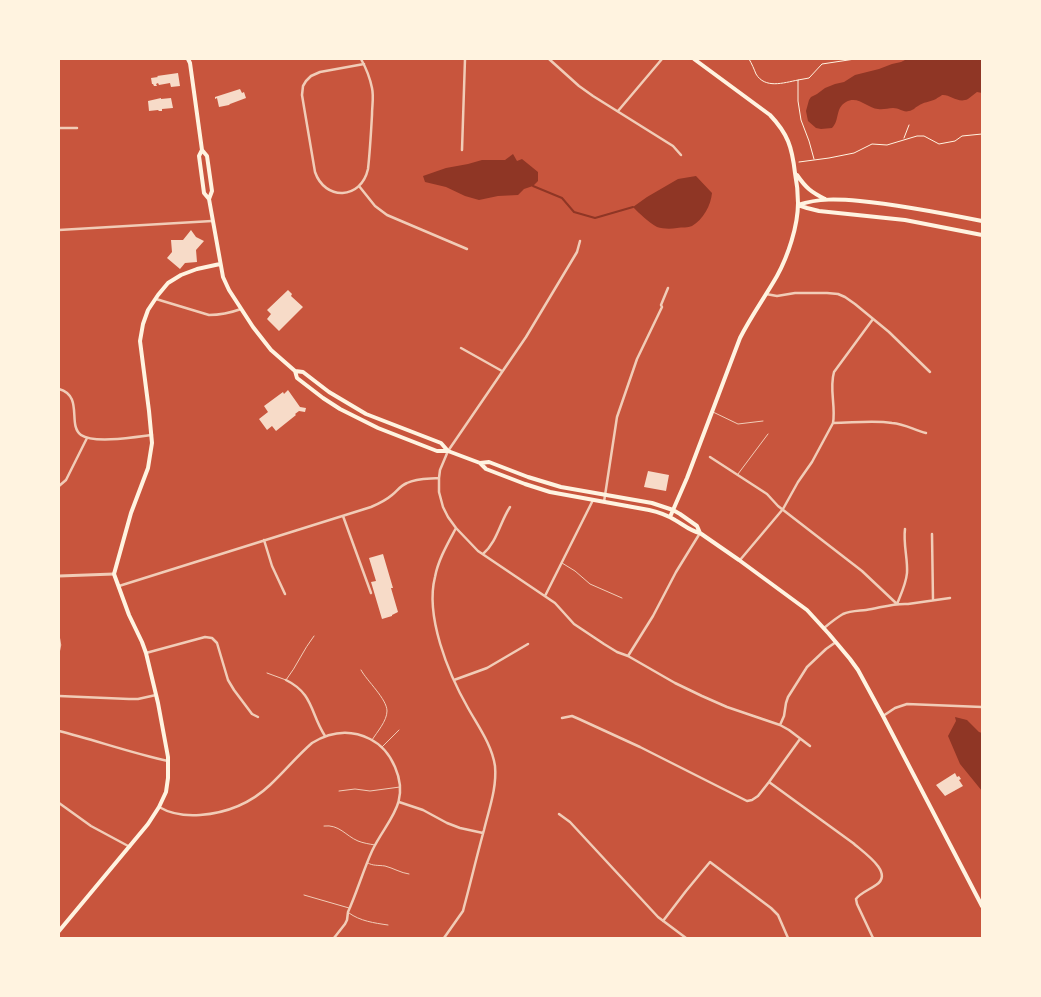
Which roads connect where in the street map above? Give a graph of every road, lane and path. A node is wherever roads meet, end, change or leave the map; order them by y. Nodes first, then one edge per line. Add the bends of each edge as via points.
1 (190, 59) edge
2 (362, 59) edge
3 (465, 59) edge
4 (549, 59) edge
5 (662, 59) edge
6 (694, 59) edge
7 (749, 59) edge
8 (855, 59) edge
9 (364, 64) junction
10 (798, 80) junction
11 (618, 111) junction
12 (908, 125) dead end
13 (59, 128) edge
14 (77, 128) dead end
15 (982, 134) edge
16 (904, 140) junction
17 (202, 150) junction
18 (462, 150) dead end
19 (681, 156) dead end
20 (814, 160) junction
21 (794, 162) junction
22 (795, 174) junction
23 (359, 186) junction
24 (209, 199) junction
25 (825, 199) junction
26 (798, 204) junction
27 (212, 221) junction
28 (982, 221) edge
29 (59, 230) edge
30 (982, 235) edge
31 (580, 241) dead end
32 (467, 248) dead end
33 (220, 264) junction
34 (668, 288) dead end
35 (766, 294) junction
36 (156, 298) junction
37 (241, 309) junction
38 (873, 319) junction
39 (461, 348) dead end
40 (295, 371) junction
41 (502, 371) junction
42 (930, 372) dead end
43 (59, 389) edge
44 (713, 411) junction
45 (763, 421) dead end
46 (832, 423) junction
47 (926, 433) dead end
48 (152, 434) junction
49 (768, 434) dead end
50 (87, 438) junction
51 (448, 451) junction
52 (710, 457) dead end
53 (480, 463) junction
54 (738, 474) junction
55 (439, 478) junction
56 (59, 486) edge
57 (606, 494) junction
58 (593, 500) junction
59 (604, 502) junction
60 (510, 507) dead end
61 (783, 509) junction
62 (673, 510) junction
63 (342, 516) junction
64 (670, 517) junction
65 (456, 528) junction
66 (905, 529) dead end
67 (700, 533) junction
68 (932, 534) dead end
69 (264, 540) junction
70 (484, 554) junction
71 (739, 560) junction
72 (562, 563) junction
73 (114, 574) junction
74 (59, 576) edge
75 (119, 586) junction
76 (370, 593) dead end
77 (286, 594) dead end
78 (545, 596) junction
79 (622, 598) dead end
80 (950, 598) dead end
81 (933, 600) junction
82 (897, 604) junction
83 (824, 628) junction
84 (314, 636) dead end
85 (59, 638) edge
86 (836, 642) junction
87 (528, 644) dead end
88 (59, 650) edge
89 (146, 653) junction
90 (628, 656) junction
91 (361, 670) dead end
92 (267, 673) dead end
93 (286, 680) junction
94 (454, 680) junction
95 (156, 694) junction
96 (59, 696) edge
97 (982, 707) edge
98 (883, 716) junction
99 (258, 717) dead end
100 (562, 718) dead end
101 (780, 725) junction
102 (59, 730) edge
103 (399, 730) dead end
104 (325, 736) junction
105 (800, 738) junction
106 (372, 740) junction
107 (810, 746) dead end
108 (382, 747) junction
109 (168, 761) junction
110 (769, 782) junction
111 (400, 787) junction
112 (339, 791) dead end
113 (399, 802) junction
114 (59, 803) edge
115 (159, 807) junction
116 (559, 814) dead end
117 (324, 826) dead end
118 (483, 832) junction
119 (375, 845) junction
120 (130, 847) junction
121 (368, 862) junction
122 (409, 874) dead end
123 (304, 895) dead end
124 (982, 906) edge
125 (350, 908) junction
126 (348, 912) junction
127 (663, 921) junction
128 (388, 925) dead end
129 (59, 931) edge
130 (334, 938) edge
131 (444, 938) edge
132 (686, 938) edge
133 (788, 938) edge
134 (873, 938) edge

1 - 17 main road
2 - 9 street
3 - 18 street
4 - 11 street via 579,86
5 - 11 street
6 - 21 main road via 770,115 785,134
7 - 10 path via 757,76 767,84
8 - 10 path via 822,64 809,78
9 - 23 street via 374,101 368,169
9 - 23 street via 315,74 306,81 302,92 317,176 325,187 335,193 347,193
10 - 20 path via 800,120
11 - 19 street via 673,146
12 - 16 path
13 - 14 street
15 - 16 path via 962,136 939,144 924,136
16 - 20 path via 887,145 872,144 854,153
17 - 24 main road via 207,156 212,192
17 - 24 main road via 199,156 204,193
20 - 21 path
21 - 22 main road
22 - 25 main road via 811,192
22 - 26 main road
23 - 32 street via 387,215
24 - 27 main road
25 - 26 main road
25 - 28 main road via 897,206
26 - 30 main road via 819,211 905,220
26 - 35 main road via 786,256
27 - 29 street
27 - 33 main road
31 - 41 street via 526,337
33 - 36 main road via 181,276 168,283
33 - 37 main road via 229,290
34 - 57 street via 637,358 617,417
35 - 38 street via 835,293 850,300
35 - 44 main road via 740,338
36 - 37 street via 209,315 228,314
36 - 48 main road via 146,317 140,340
37 - 40 main road via 267,344
38 - 42 street
38 - 46 street via 834,372
39 - 41 street
40 - 51 main road via 303,372 366,414 441,443
40 - 51 main road via 297,378 323,398 361,420 437,451
41 - 51 street
43 - 50 street via 71,397 76,428
44 - 45 lane via 738,424
44 - 62 main road
46 - 47 street via 893,423
46 - 61 street
48 - 50 street via 112,440
48 - 73 main road via 148,468
49 - 54 lane
50 - 56 street via 66,480
51 - 53 main road
51 - 55 street
52 - 54 street
53 - 57 main road via 489,462 556,486
53 - 58 main road via 486,469 540,490
54 - 61 street
55 - 63 street via 407,482 380,503
55 - 65 street via 443,507
57 - 59 street
57 - 62 main road
58 - 59 main road
58 - 72 street
59 - 64 main road
60 - 70 street
61 - 71 street
61 - 82 street via 862,571
62 - 64 main road
62 - 67 main road via 698,526
63 - 69 street
63 - 76 street
64 - 67 main road
65 - 70 street
65 - 94 street via 436,570 432,597 440,641
66 - 82 street via 907,574
67 - 71 main road
67 - 90 street
68 - 81 street
69 - 75 street
69 - 77 street
70 - 78 street
71 - 83 main road via 807,610
72 - 78 street
72 - 79 lane via 590,584
73 - 74 street
73 - 75 main road
75 - 89 main road
78 - 90 street via 574,624
80 - 81 street
81 - 82 street
82 - 83 street via 847,613
83 - 86 main road
84 - 93 lane
85 - 88 street
86 - 98 main road via 858,670
86 - 101 street via 807,667 788,697
87 - 94 street via 487,668
89 - 95 main road
89 - 99 street via 212,638 217,643 228,680 242,702
90 - 101 street via 702,696
91 - 106 lane via 387,710
92 - 93 lane
93 - 104 street via 306,696
94 - 118 street via 488,745 495,766 491,806
95 - 96 street via 129,700
95 - 109 main road
97 - 98 street via 907,704
98 - 124 main road
100 - 110 street via 572,716 579,719 746,801 758,796
101 - 105 street
102 - 109 street
103 - 108 lane
104 - 106 street via 346,733
104 - 115 street via 306,748 265,790 236,807 196,815 174,813
105 - 107 street
105 - 110 street
106 - 108 street
108 - 111 street via 394,765
109 - 115 main road via 167,785
110 - 134 street via 853,843 881,870 880,882 856,900
111 - 112 lane
111 - 113 street
113 - 118 street via 456,826
113 - 119 street
114 - 120 street via 86,823
115 - 120 main road
116 - 127 street
117 - 119 lane via 337,828 359,841
118 - 131 street via 463,912
119 - 121 street
120 - 129 main road
121 - 122 lane
121 - 125 street
123 - 125 lane
125 - 126 street
126 - 128 lane via 355,918
126 - 130 street via 347,920
127 - 132 street
127 - 133 street via 710,862 771,908 778,915

